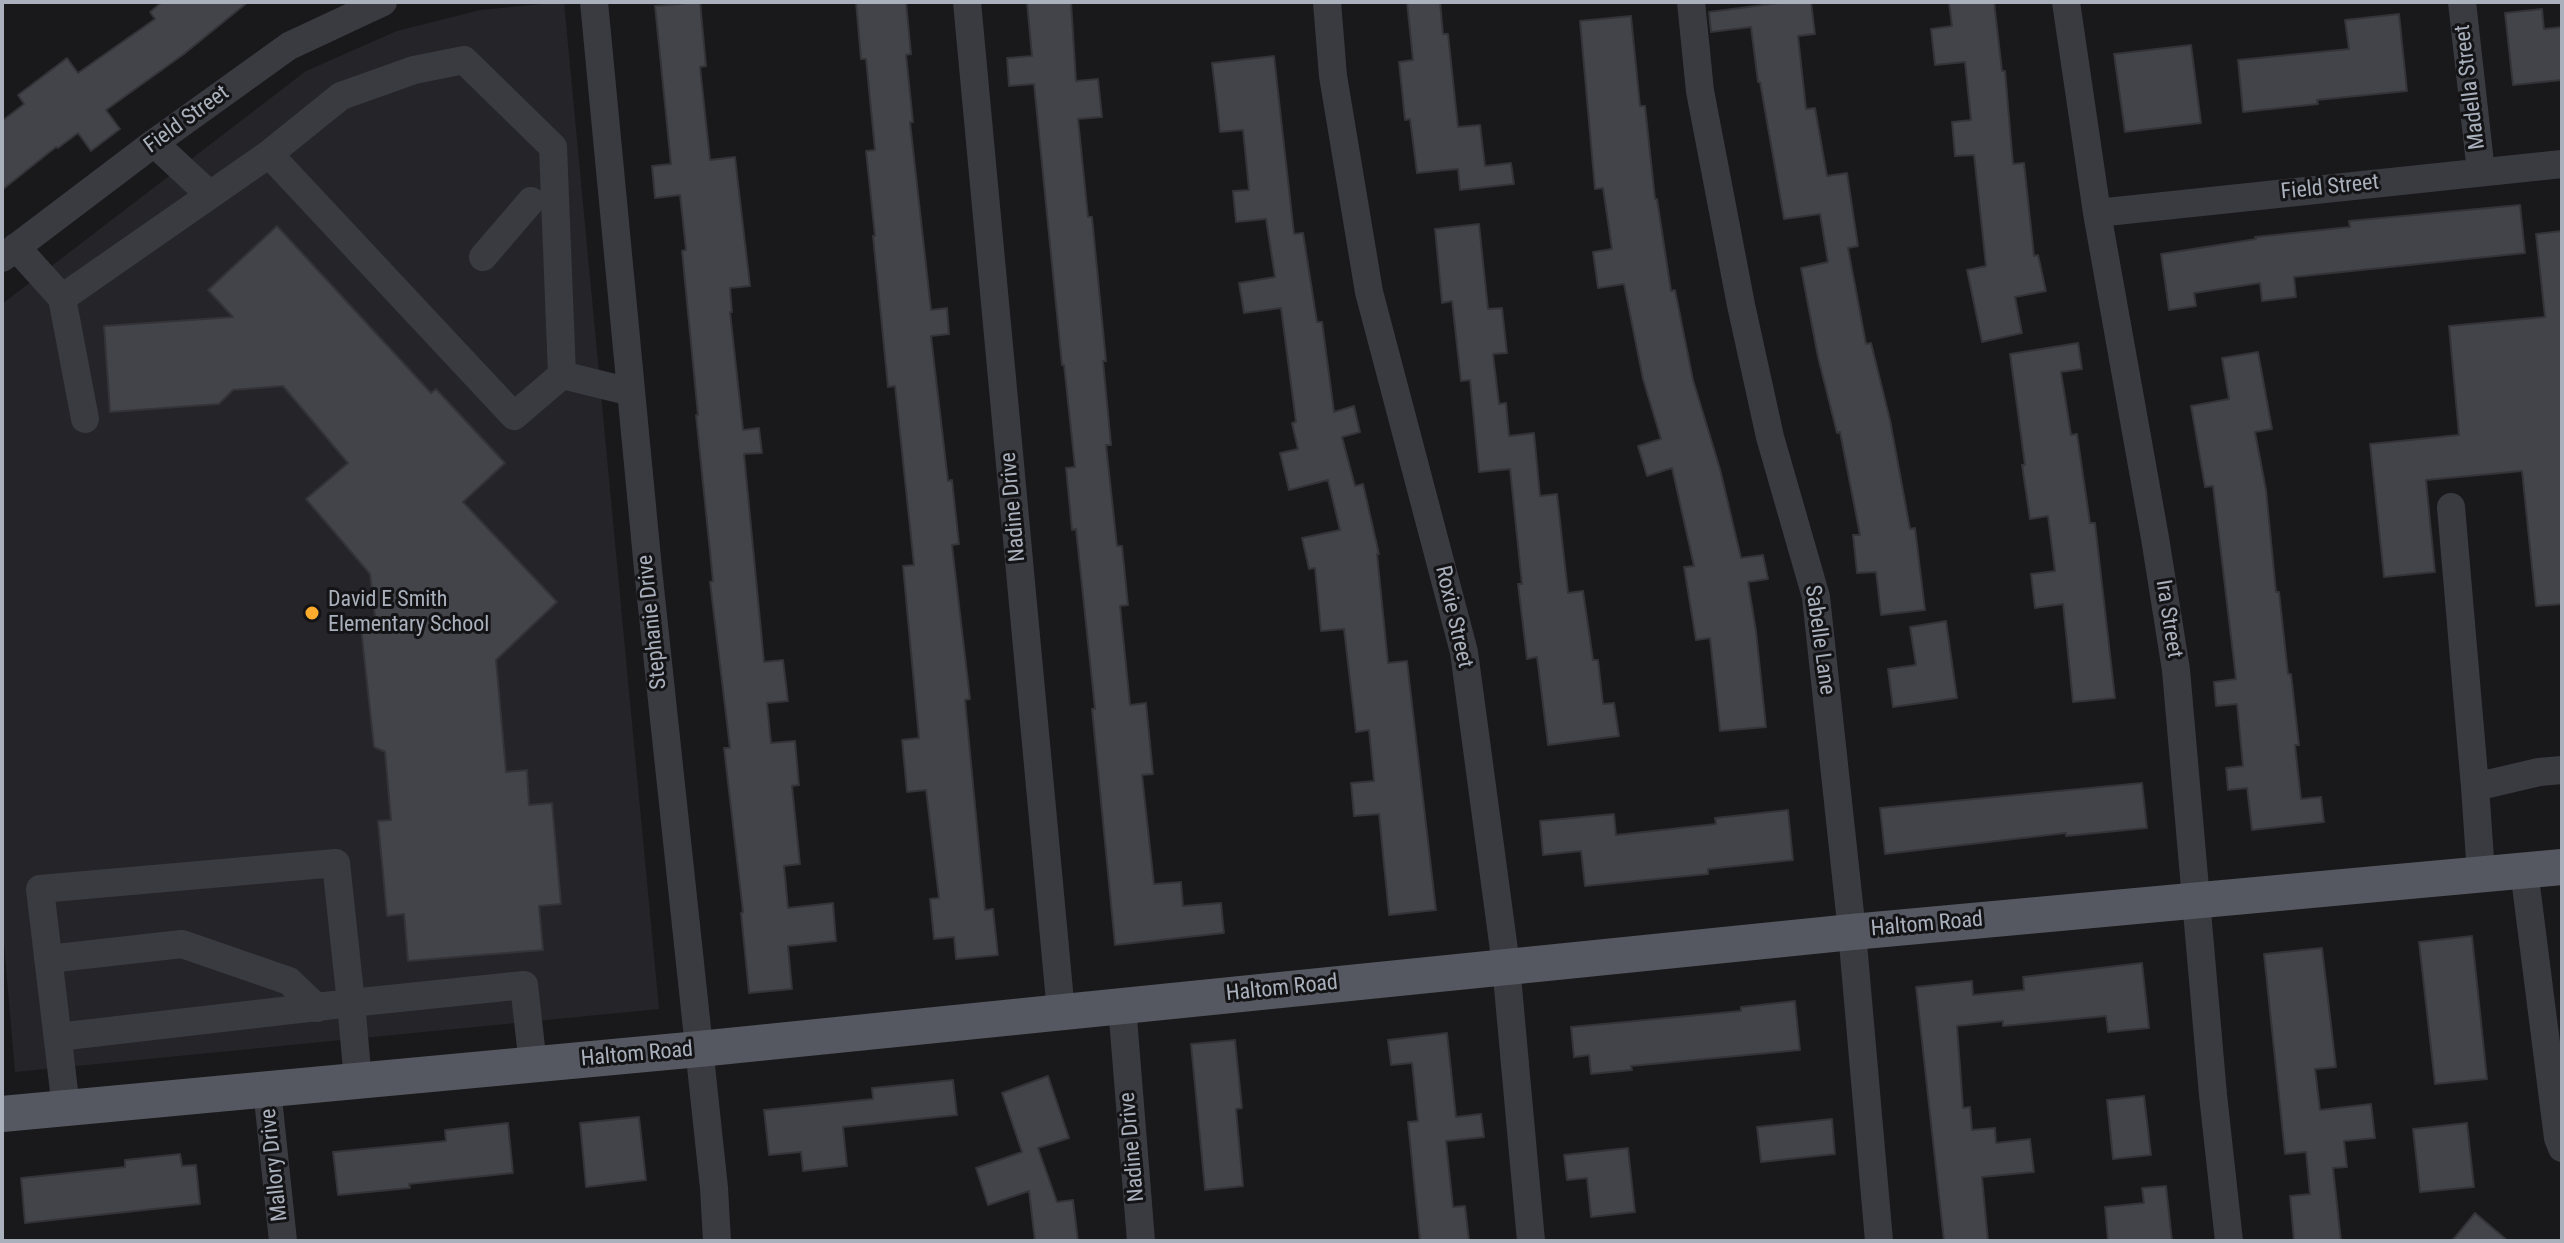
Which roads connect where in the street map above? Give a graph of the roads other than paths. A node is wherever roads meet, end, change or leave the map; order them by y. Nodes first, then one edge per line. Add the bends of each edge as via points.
1 (383, 2) edge
2 (594, 2) edge
3 (967, 2) edge
4 (1327, 2) edge
5 (1691, 2) edge
6 (2066, 2) edge
7 (2462, 2) edge
8 (154, 143) junction
9 (269, 154) junction
10 (2562, 164) edge
11 (2481, 172) junction
12 (210, 195) junction
13 (531, 201) dead end
14 (2097, 213) junction
15 (9, 252) edge
16 (483, 257) dead end
17 (62, 298) junction
18 (562, 375) junction
19 (631, 392) junction
20 (85, 419) dead end
21 (2451, 507) dead end
22 (2562, 770) edge
23 (2475, 787) junction
24 (2562, 867) edge
25 (2524, 870) junction
26 (2481, 874) junction
27 (2195, 899) junction
28 (1852, 932) junction
29 (48, 959) junction
30 (1506, 965) junction
31 (351, 1003) junction
32 (1122, 1006) junction
33 (317, 1008) junction
34 (1061, 1012) junction
35 (58, 1037) junction
36 (699, 1049) junction
37 (533, 1065) junction
38 (358, 1081) junction
39 (267, 1089) junction
40 (66, 1108) junction
41 (2, 1114) edge
42 (2562, 1148) edge
43 (283, 1241) edge
44 (717, 1241) edge
45 (1141, 1241) edge
46 (1531, 1241) edge
47 (1879, 1241) edge
48 (2229, 1241) edge

1 - 8 street, Field Street via 289,46
2 - 19 street, Stephanie Drive
3 - 34 street, Nadine Drive
4 - 30 street, Roxie Street via 1333,76 1369,292 1464,652
5 - 28 street, Sabelle Lane via 1700,91 1741,305 1770,437 1816,597
6 - 14 street, Ira Street
7 - 11 street, Madella Street
8 - 12 street
8 - 15 street, Field Street
9 - 12 street
9 - 18 street via 514,416
9 - 18 street via 341,96 414,70 464,60 553,147
10 - 11 street, Field Street
11 - 14 street, Field Street
12 - 17 street
13 - 16 street
14 - 27 street, Ira Street via 2176,670
15 - 17 street
17 - 20 street
18 - 19 street
19 - 36 street, Stephanie Drive
21 - 23 street
22 - 23 street
23 - 26 street
24 - 25 main road, Haltom Road
25 - 26 main road, Haltom Road
25 - 42 street
26 - 27 main road, Haltom Road
27 - 28 main road, Haltom Road
27 - 48 street, Ira Street
28 - 30 main road, Haltom Road
28 - 47 street, Sabelle Lane
29 - 31 street via 40,889 336,863
29 - 33 street via 182,944 289,981
29 - 35 street
30 - 32 main road, Haltom Road
30 - 46 street, Roxie Street
31 - 33 street
31 - 37 street via 524,985
31 - 38 street
32 - 34 main road, Haltom Road
32 - 45 street, Nadine Drive
33 - 35 street
34 - 36 main road, Haltom Road
35 - 40 street
36 - 37 main road, Haltom Road
36 - 44 street, Stephanie Drive
37 - 38 main road, Haltom Road
38 - 39 main road, Haltom Road
39 - 40 main road, Haltom Road
39 - 43 street, Mallory Drive
40 - 41 main road, Haltom Road

